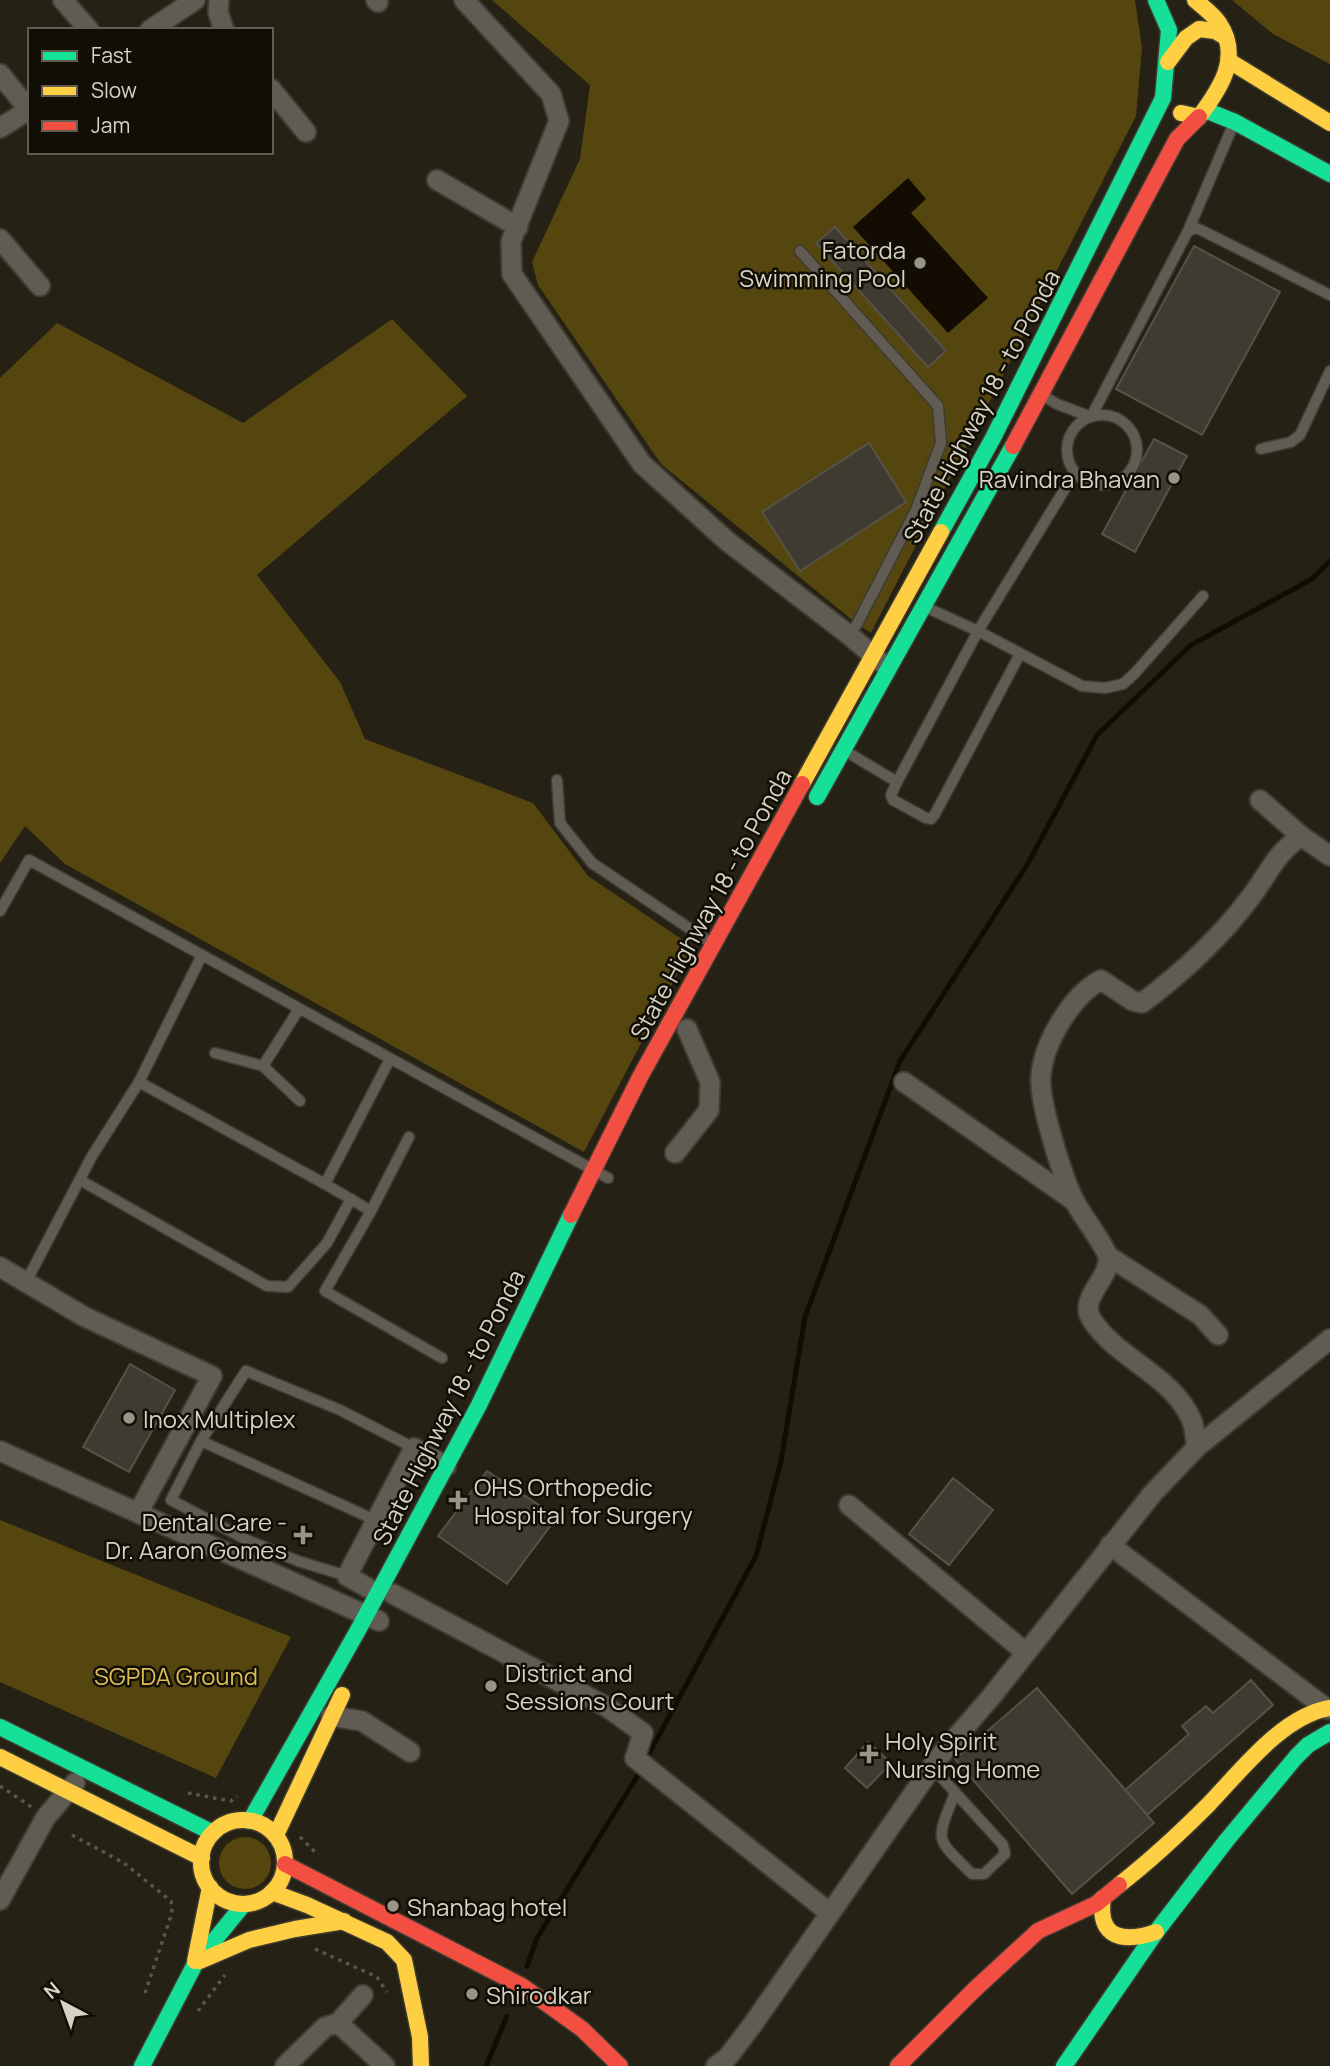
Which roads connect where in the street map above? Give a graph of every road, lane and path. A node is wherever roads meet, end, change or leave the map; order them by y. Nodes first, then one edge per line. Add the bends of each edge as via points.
1 (63, 0) edge
2 (219, 0) edge
3 (464, 0) edge
4 (1156, 0) edge
5 (1195, 0) edge
6 (189, 2) edge
7 (87, 28) edge
8 (152, 28) edge
9 (223, 28) edge
10 (1225, 37) junction
11 (1168, 62) junction
12 (1231, 62) junction
13 (0, 74) edge
14 (273, 91) edge
15 (1163, 98) junction
16 (28, 108) edge
17 (28, 110) edge
18 (1202, 113) junction
19 (1235, 122) junction
20 (1330, 123) edge
21 (0, 128) edge
22 (306, 132) dead end
23 (1330, 174) edge
24 (437, 180) dead end
25 (518, 228) junction
26 (1188, 230) junction
27 (0, 239) edge
28 (800, 251) dead end
29 (40, 286) dead end
30 (1330, 295) edge
31 (1330, 371) edge
32 (1042, 395) junction
33 (1091, 416) junction
34 (1261, 449) dead end
35 (1074, 474) junction
36 (1203, 596) dead end
37 (925, 607) junction
38 (978, 631) junction
39 (849, 635) junction
40 (1020, 653) junction
41 (874, 655) junction
42 (889, 670) junction
43 (844, 750) junction
44 (557, 780) dead end
45 (897, 782) junction
46 (1260, 800) dead end
47 (806, 817) dead end
48 (1301, 836) junction
49 (1330, 856) edge
50 (0, 911) edge
51 (714, 946) junction
52 (202, 955) junction
53 (299, 1009) junction
54 (690, 1024) joint
55 (215, 1053) dead end
56 (674, 1054) dead end
57 (390, 1059) junction
58 (263, 1066) junction
59 (139, 1082) junction
60 (904, 1082) dead end
61 (300, 1101) dead end
62 (409, 1137) dead end
63 (675, 1153) dead end
64 (617, 1159) dead end
65 (592, 1170) junction
66 (80, 1180) junction
67 (325, 1184) junction
68 (605, 1184) joint
69 (351, 1199) junction
70 (1073, 1200) junction
71 (371, 1211) junction
72 (1108, 1256) junction
73 (0, 1268) edge
74 (26, 1282) junction
75 (555, 1286) dead end
76 (1218, 1335) dead end
77 (1330, 1339) edge
78 (442, 1358) dead end
79 (201, 1441) junction
80 (1197, 1447) junction
81 (414, 1448) junction
82 (0, 1451) edge
83 (446, 1465) junction
84 (849, 1505) dead end
85 (138, 1513) junction
86 (375, 1520) junction
87 (1110, 1545) junction
88 (347, 1576) junction
89 (385, 1594) junction
90 (372, 1618) junction
91 (1025, 1653) junction
92 (1329, 1705) edge
93 (331, 1716) junction
94 (0, 1727) edge
95 (1330, 1732) edge
96 (410, 1752) dead end
97 (0, 1757) edge
98 (932, 1767) junction
99 (84, 1770) junction
100 (0, 1786) edge
101 (244, 1786) dead end
102 (69, 1791) junction
103 (182, 1791) dead end
104 (955, 1793) junction
105 (46, 1817) junction
106 (250, 1821) junction
107 (213, 1833) junction
108 (72, 1835) dead end
109 (276, 1835) junction
110 (202, 1858) junction
111 (285, 1864) junction
112 (210, 1887) junction
113 (272, 1892) junction
114 (1103, 1898) junction
115 (0, 1900) edge
116 (244, 1904) junction
117 (830, 1913) junction
118 (344, 1921) junction
119 (1156, 1932) junction
120 (442, 1945) junction
121 (309, 1947) dead end
122 (195, 1964) junction
123 (230, 1969) dead end
124 (406, 1971) junction
125 (363, 1995) dead end
126 (144, 1996) dead end
127 (390, 1997) dead end
128 (192, 2018) dead end
129 (338, 2023) junction
130 (1067, 2065) edge
131 (142, 2066) edge
132 (285, 2066) edge
133 (385, 2066) edge
134 (421, 2066) edge
135 (620, 2066) edge
136 (716, 2066) edge
137 (898, 2066) edge

1 - 7 street
2 - 9 street
3 - 25 street via 551,94 559,121
4 - 11 main road, State Highway 18 - to Ponda via 1169,30
5 - 10 main road via 1218,22
6 - 8 street
10 - 11 main road via 1217,30 1196,29
10 - 12 main road
11 - 15 main road, State Highway 18 - to Ponda
12 - 18 main road via 1222,85
12 - 20 main road
13 - 16 street
14 - 22 street
15 - 18 main road via 1175,111
15 - 41 main road, State Highway 18 - to Ponda via 993,438
17 - 21 street
18 - 19 main road
18 - 32 main road, State Highway 18 - to Ponda via 1177,139
19 - 23 main road
19 - 26 lane
24 - 25 street
25 - 39 street via 512,241 512,274 642,464 727,541
26 - 30 lane via 1196,228
26 - 33 lane
27 - 29 street
28 - 39 lane via 938,406 940,443 916,510
31 - 34 lane via 1300,435 1291,442
32 - 33 lane
32 - 37 main road, State Highway 18 - to Ponda
33 - 35 lane via 1072,430 1068,441 1068,464
33 - 35 lane via 1114,417 1132,431 1137,454 1134,465 1127,475 1106,485 1095,485
35 - 38 lane
36 - 40 lane via 1123,684 1082,686
37 - 38 lane
37 - 42 main road, State Highway 18 - to Ponda
38 - 40 lane
38 - 45 lane
39 - 41 street
40 - 45 lane via 931,819 893,800
41 - 42 street
41 - 51 main road, State Highway 18 - to Ponda
42 - 43 main road, State Highway 18 - to Ponda
43 - 45 lane
43 - 47 main road, State Highway 18 - to Ponda
44 - 51 lane via 560,823 592,863
46 - 48 street
48 - 49 street
48 - 70 street via 1273,862 1251,897 1216,937 1154,994 1142,1003 1133,1001 1101,980 1084,989 1068,1012 1046,1050 1040,1077 1046,1113
50 - 52 lane via 29,860
51 - 65 main road, State Highway 18 - to Ponda
52 - 53 lane
52 - 59 lane
53 - 57 lane
53 - 58 lane
54 - 56 main road, State Highway 18 - to Ponda
54 - 63 street via 710,1082 709,1110
55 - 58 lane
57 - 65 lane
57 - 67 lane
58 - 61 lane
59 - 66 lane
59 - 67 lane
60 - 70 street
62 - 71 lane
64 - 68 main road
65 - 68 lane
65 - 83 main road, State Highway 18 - to Ponda
66 - 69 lane via 267,1286 288,1287 327,1243
66 - 74 lane
67 - 69 lane
69 - 71 lane
70 - 72 street
71 - 78 lane via 325,1291
72 - 76 street via 1200,1315
72 - 80 street via 1087,1307 1090,1319 1120,1353 1177,1398 1192,1421
73 - 74 street
74 - 85 street via 85,1317 212,1376
75 - 89 main road, State Highway 18 - to Ponda
77 - 80 street
79 - 81 lane via 246,1371 340,1410
79 - 86 lane
79 - 88 lane via 171,1500 247,1539
80 - 87 street
81 - 83 street
81 - 86 street
82 - 85 street
83 - 89 main road, State Highway 18 - to Ponda
84 - 91 street
85 - 90 street
86 - 88 street
87 - 91 street
87 - 92 street
88 - 89 street
89 - 90 main road, State Highway 18 - to Ponda
89 - 117 street via 607,1707 643,1733 635,1758
90 - 93 main road, State Highway 18 - to Ponda
90 - 106 main road, State Highway 18 - to Ponda
91 - 98 street
92 - 114 main road via 1290,1725 1155,1856
93 - 96 street via 362,1721
93 - 109 main road, State Highway 18 - to Ponda
94 - 99 main road
95 - 119 main road via 1296,1757
97 - 102 main road
98 - 104 lane
98 - 117 street
99 - 102 street
99 - 107 main road
100 - 105 path
101 - 103 path via 230,1801
102 - 105 street
102 - 110 main road
104 - 104 lane via 1003,1845 1005,1854 984,1874 972,1874 942,1844 940,1829
105 - 115 street
106 - 107 main road via 223,1825
106 - 109 main road
107 - 110 main road
108 - 126 path via 124,1863 171,1901 172,1913
109 - 111 main road
110 - 112 main road
111 - 113 main road
111 - 120 main road
112 - 116 main road via 225,1899
112 - 122 main road
113 - 116 main road
113 - 118 main road
114 - 119 main road via 1103,1923 1115,1934 1128,1939
114 - 137 main road via 1038,1931
116 - 122 main road
117 - 136 street via 753,2024
118 - 122 main road via 249,1940
118 - 124 main road via 387,1942 404,1960
119 - 130 main road
120 - 124 street via 421,1954
120 - 135 main road via 522,1986 582,2029
121 - 127 path via 377,1977
122 - 131 main road
123 - 128 path
124 - 134 main road
125 - 129 street
129 - 132 street via 325,2027
129 - 133 street

